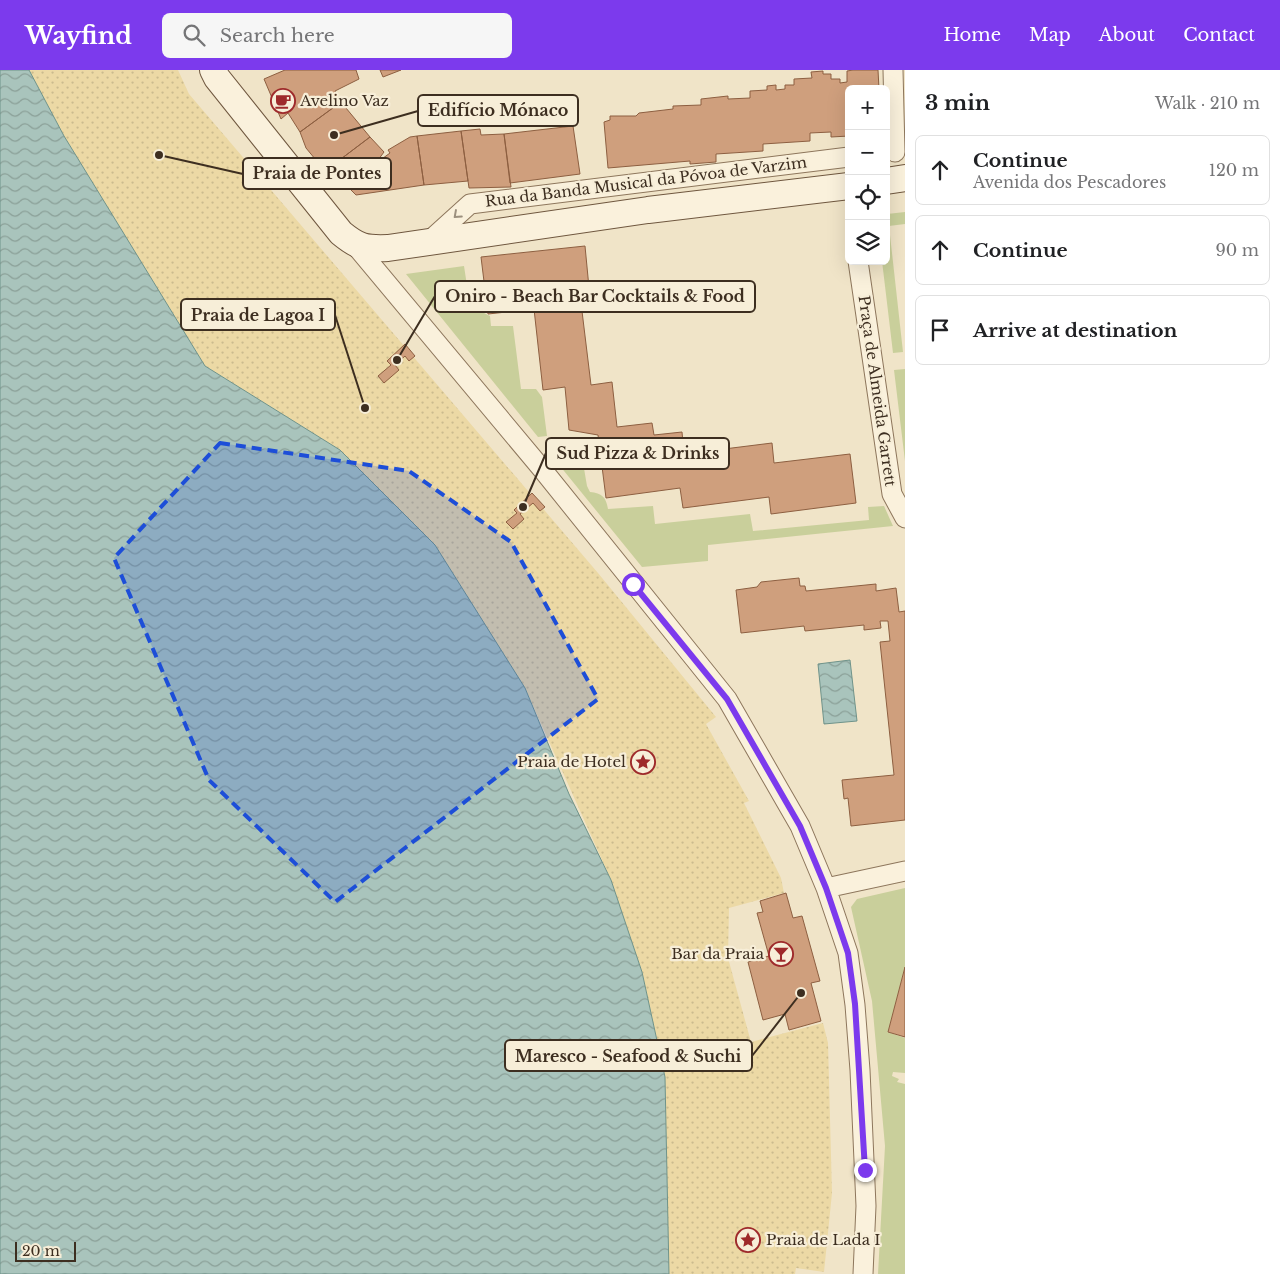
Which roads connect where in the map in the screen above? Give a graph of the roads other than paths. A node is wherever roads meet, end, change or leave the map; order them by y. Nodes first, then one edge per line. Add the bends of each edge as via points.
1 (893, 70) edge
2 (221, 73) edge
3 (895, 151) edge
4 (845, 157) edge
5 (905, 178) edge
6 (890, 180) edge
7 (845, 190) edge
8 (428, 242) junction
9 (355, 244) junction
10 (859, 265) edge
11 (905, 518) edge
12 (905, 870) edge
13 (826, 888) junction
14 (864, 1274) edge

1 - 3 street
2 - 9 street via 341,232
4 -> 8 street, Rua da Banda Musical da Póvoa de Varzim via 470,204
5 - 6 street
7 - 8 street, Rua da Banda Musical da Póvoa de Varzim via 648,210
8 - 9 street, Rua da Banda Musical da Póvoa de Varzim via 369,249
9 - 13 street via 727,699 800,826
10 - 11 street, Praça de Almeida Garrett via 892,494
12 - 13 street
13 - 14 street via 848,953 855,1004 866,1206

